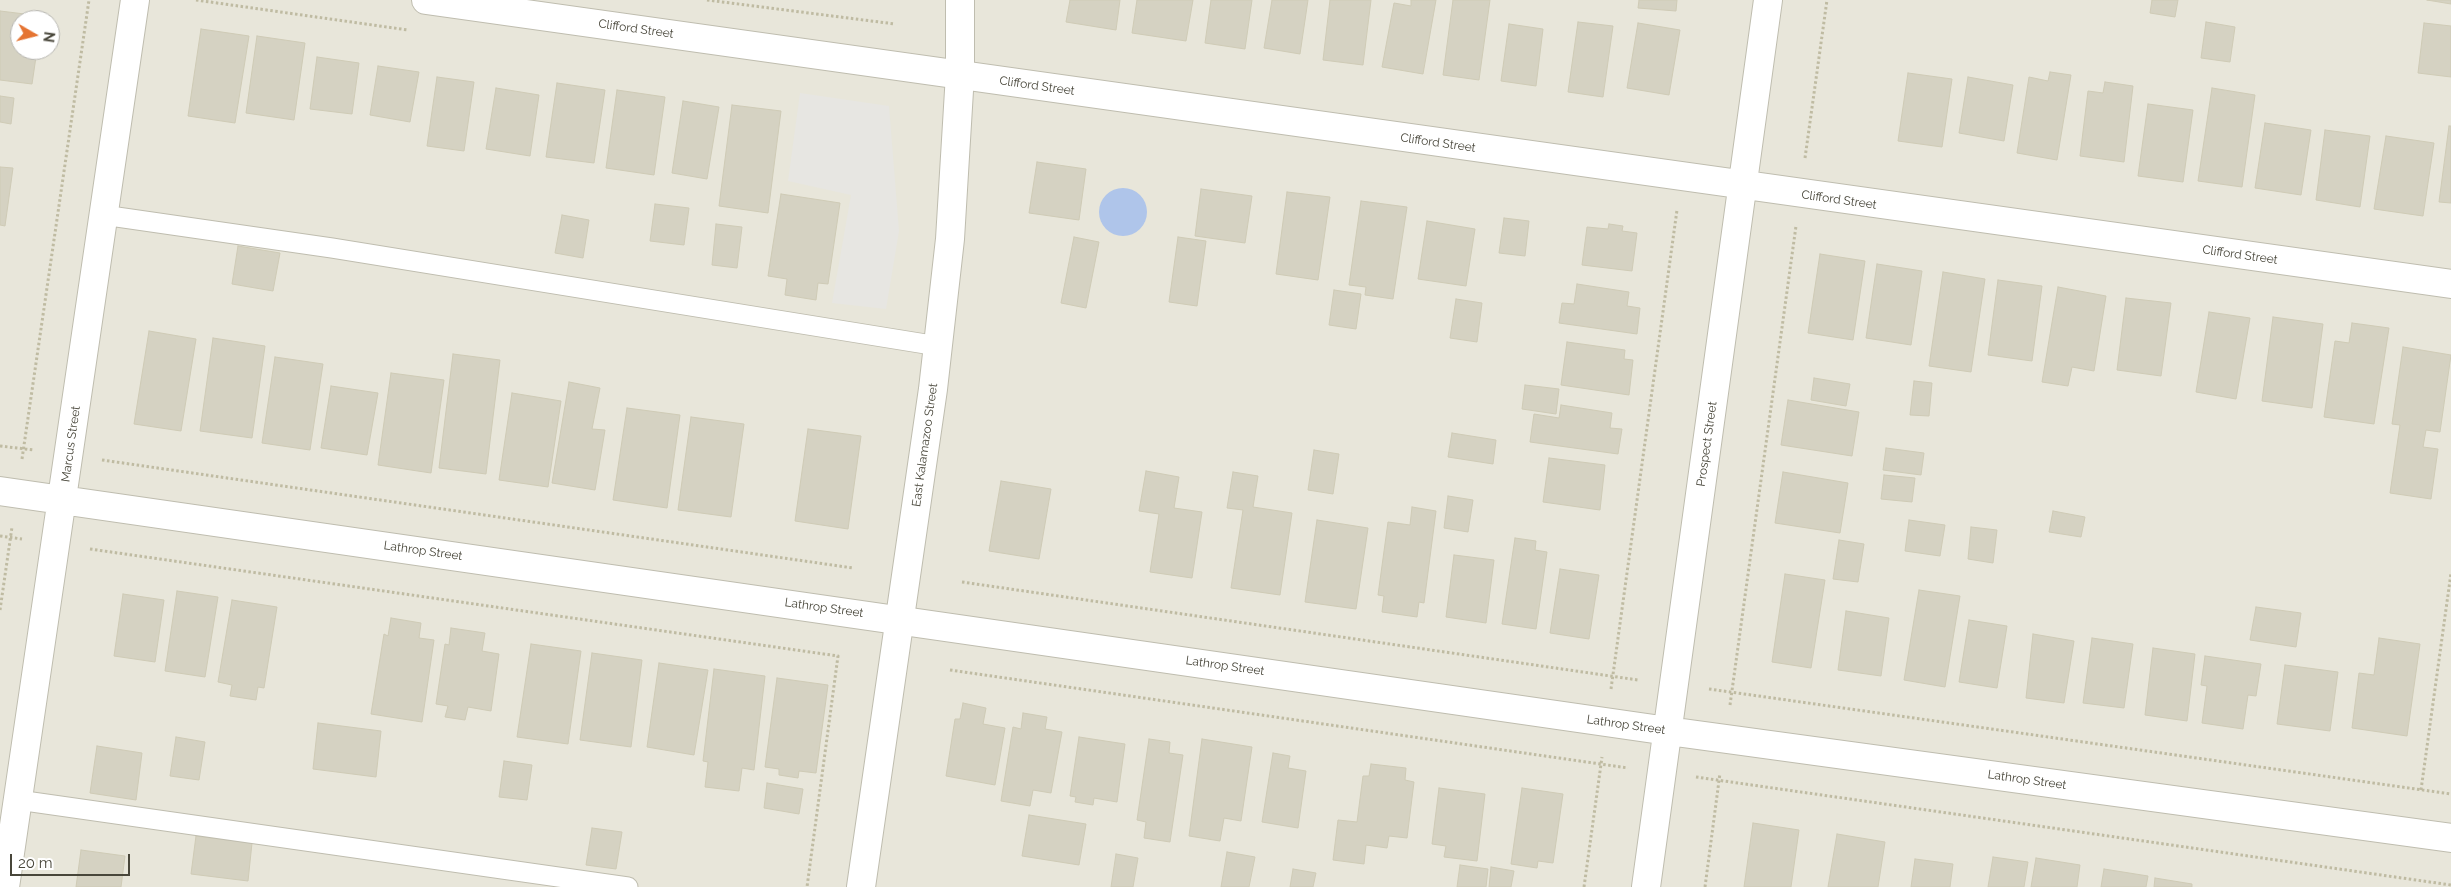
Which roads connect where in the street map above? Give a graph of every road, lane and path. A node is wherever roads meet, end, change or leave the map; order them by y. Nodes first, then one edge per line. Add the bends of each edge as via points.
1 (89, 0) edge
2 (135, 0) edge
3 (426, 0) edge
4 (707, 0) edge
5 (960, 0) edge
6 (1768, 0) edge
7 (1827, 0) edge
8 (895, 24) dead end
9 (960, 74) junction
10 (1682, 178) junction
11 (1743, 186) junction
12 (1800, 194) junction
13 (103, 215) junction
14 (2451, 284) edge
15 (938, 346) junction
16 (0, 446) edge
17 (24, 449) junction
18 (69, 455) junction
19 (9, 492) edge
20 (63, 500) junction
21 (0, 536) edge
22 (10, 538) junction
23 (56, 545) junction
24 (854, 568) dead end
25 (2451, 573) edge
26 (0, 610) edge
27 (902, 619) junction
28 (950, 670) dead end
29 (1607, 722) junction
30 (1668, 731) junction
31 (1725, 738) junction
32 (1601, 765) junction
33 (1662, 772) junction
34 (1719, 780) junction
35 (2421, 790) dead end
36 (18, 800) junction
37 (2451, 838) edge
38 (2451, 885) edge
39 (6, 887) edge
40 (628, 887) edge
41 (807, 887) edge
42 (862, 887) edge
43 (1584, 887) edge
44 (1646, 887) edge
45 (1705, 887) edge

1 - 17 path
2 - 13 street, Marcus Street
3 - 9 street, Clifford Street
4 - 8 path
5 - 9 street, East Kalamazoo Street
6 - 11 street, Prospect Street
7 - 12 path
9 - 10 street, Clifford Street
9 - 15 street, East Kalamazoo Street via 950,239
10 - 11 street, Clifford Street
10 - 29 path
11 - 12 street, Clifford Street
11 - 30 street, Prospect Street
12 - 14 street, Clifford Street
12 - 31 path
13 - 15 lane via 332,248
13 - 18 street, Marcus Street
15 - 27 street, East Kalamazoo Street
16 - 17 path
17 - 18 path
17 - 19 path
18 - 20 street, Marcus Street
18 - 24 path
19 - 20 street, Lathrop Street
19 - 22 path
20 - 23 street, Marcus Street
20 - 27 street, Lathrop Street
21 - 22 path
22 - 23 path
22 - 26 path
23 - 36 street, Marcus Street
23 - 41 path via 838,656
25 - 35 path
27 - 29 street, Lathrop Street
27 - 42 street, East Kalamazoo Street
28 - 32 path
29 - 30 street, Lathrop Street
29 - 32 path
30 - 31 street, Lathrop Street
30 - 33 street, Prospect Street
31 - 34 path
31 - 37 street, Lathrop Street
32 - 33 path
32 - 43 path
33 - 34 path
33 - 44 street, Prospect Street
34 - 38 path
34 - 45 path
36 - 39 street, Marcus Street
36 - 40 lane

